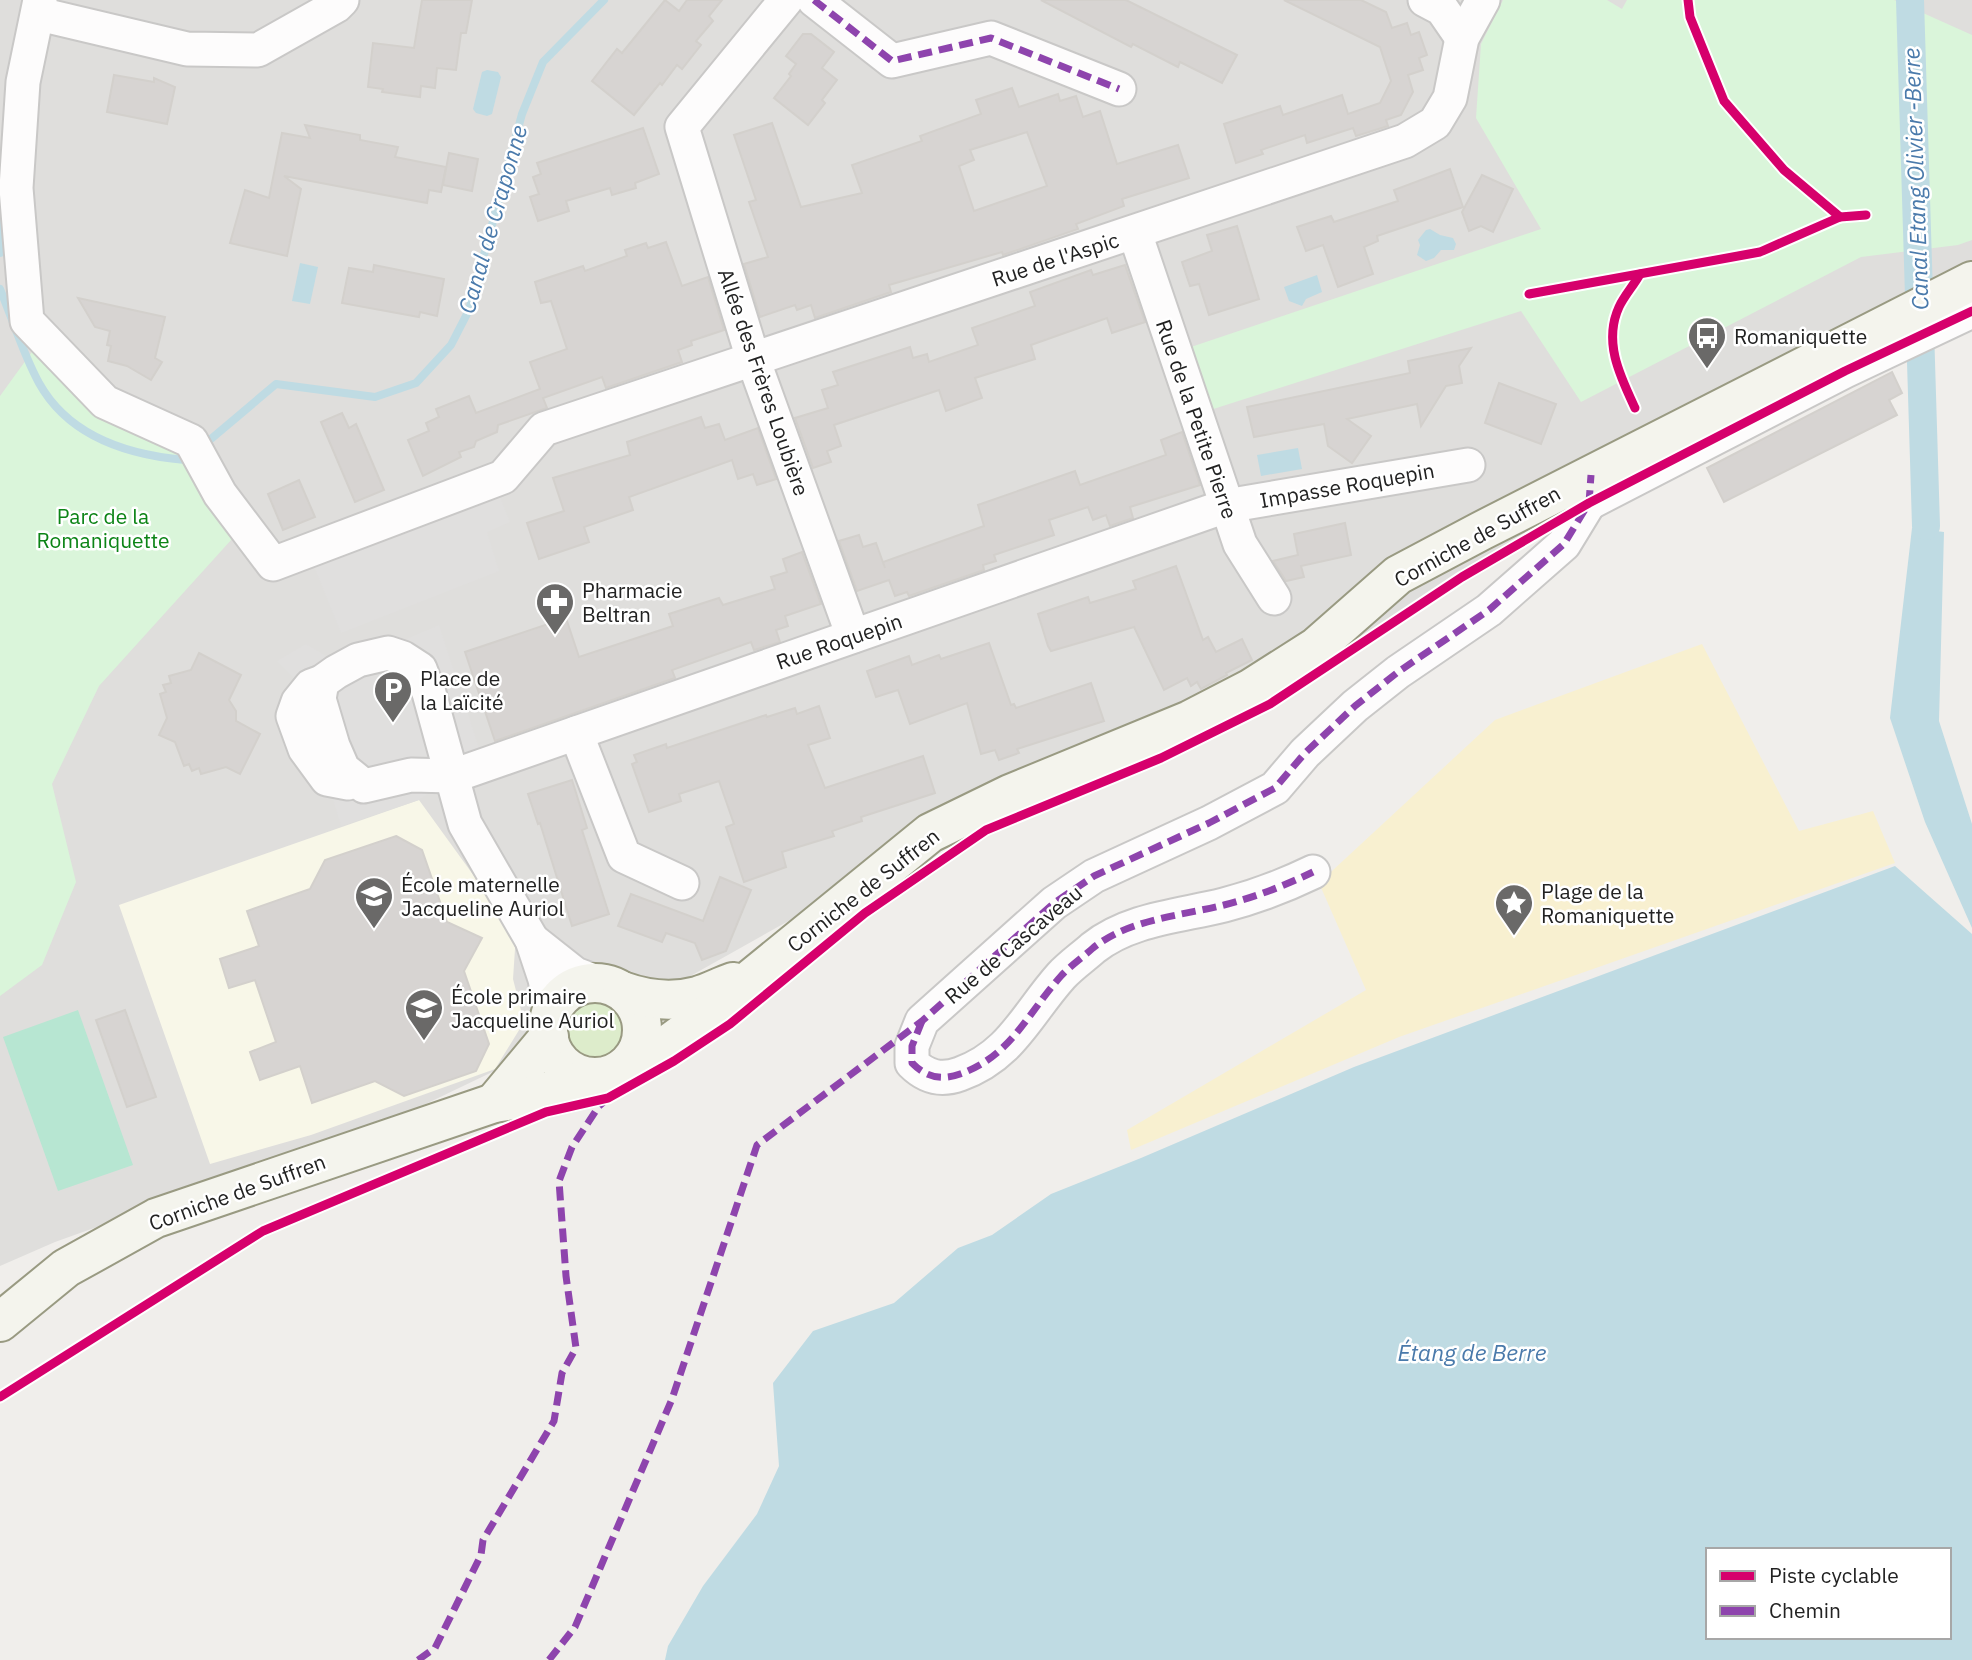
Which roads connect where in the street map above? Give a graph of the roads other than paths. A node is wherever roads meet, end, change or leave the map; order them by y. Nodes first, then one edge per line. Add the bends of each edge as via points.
1 (342, 0) edge
2 (786, 0) edge
3 (814, 0) edge
4 (1425, 0) edge
5 (1483, 0) edge
6 (40, 7) edge
7 (1462, 38) junction
8 (1119, 89) dead end
9 (1135, 233) junction
10 (1972, 281) edge
11 (1972, 311) edge
12 (753, 359) junction
13 (1468, 465) dead end
14 (1590, 489) junction
15 (1226, 506) junction
16 (1273, 598) dead end
17 (853, 636) junction
18 (576, 733) junction
19 (453, 776) junction
20 (1313, 872) dead end
21 (682, 883) dead end
22 (532, 940) junction
23 (755, 975) junction
24 (610, 987) junction
25 (550, 1025) junction
26 (609, 1072) junction
27 (494, 1103) junction
28 (0, 1322) edge

1 - 6 street via 258,50 187,49
2 - 12 street, Allée des Frères Loubière via 682,127
3 - 8 street via 892,61 991,38
4 - 7 street via 1442,9
5 - 7 street, Rue de l'Aspic
6 - 12 street, Rue de l'Aspic via 23,82 16,188 27,321 105,402 191,441 220,494 273,564 503,477 544,429
7 - 9 street, Rue de l'Aspic via 1450,98 1435,123 1405,141
9 - 12 street, Rue de l'Aspic
9 - 15 street, Rue de la Petite Pierre
10 - 14 main road, Corniche de Suffren
11 - 14 street
12 - 17 street, Allée des Frères Loubière
13 - 15 street, Impasse Roquepin
14 - 20 street, Rue de Cascaveau via 1564,544 1489,610 1355,706 1305,752 1275,788 1094,876 1054,903 922,1021 912,1046 912,1063 933,1077 948,1079 977,1068 1005,1048 1062,975 1129,927 1279,889
14 - 23 main road, Corniche de Suffren via 1398,575 1316,647 1250,689 1190,720 1010,794 930,833
15 - 16 street, Rue de la Petite Pierre via 1240,544
15 - 17 street, Rue Roquepin
17 - 18 street, Rue Roquepin
18 - 19 street, Rue Roquepin
18 - 21 street via 624,856
19 - 19 street via 420,669 403,658 388,653 358,660 311,686 298,702 293,716 305,749 327,779 364,786 411,775
19 - 22 street via 465,824
22 - 24 street via 575,974
22 - 25 street via 545,979
23 - 24 main road, Corniche de Suffren via 698,996 668,1001 646,1000
23 - 26 main road, Corniche de Suffren via 663,1048
24 - 25 main road via 583,984 569,991
24 - 26 main road via 632,1002 642,1029 633,1058
25 - 26 main road via 553,1049 570,1069 582,1075
25 - 27 main road
26 - 27 main road, Corniche de Suffren via 526,1098
27 - 28 main road, Corniche de Suffren via 156,1218 66,1268

